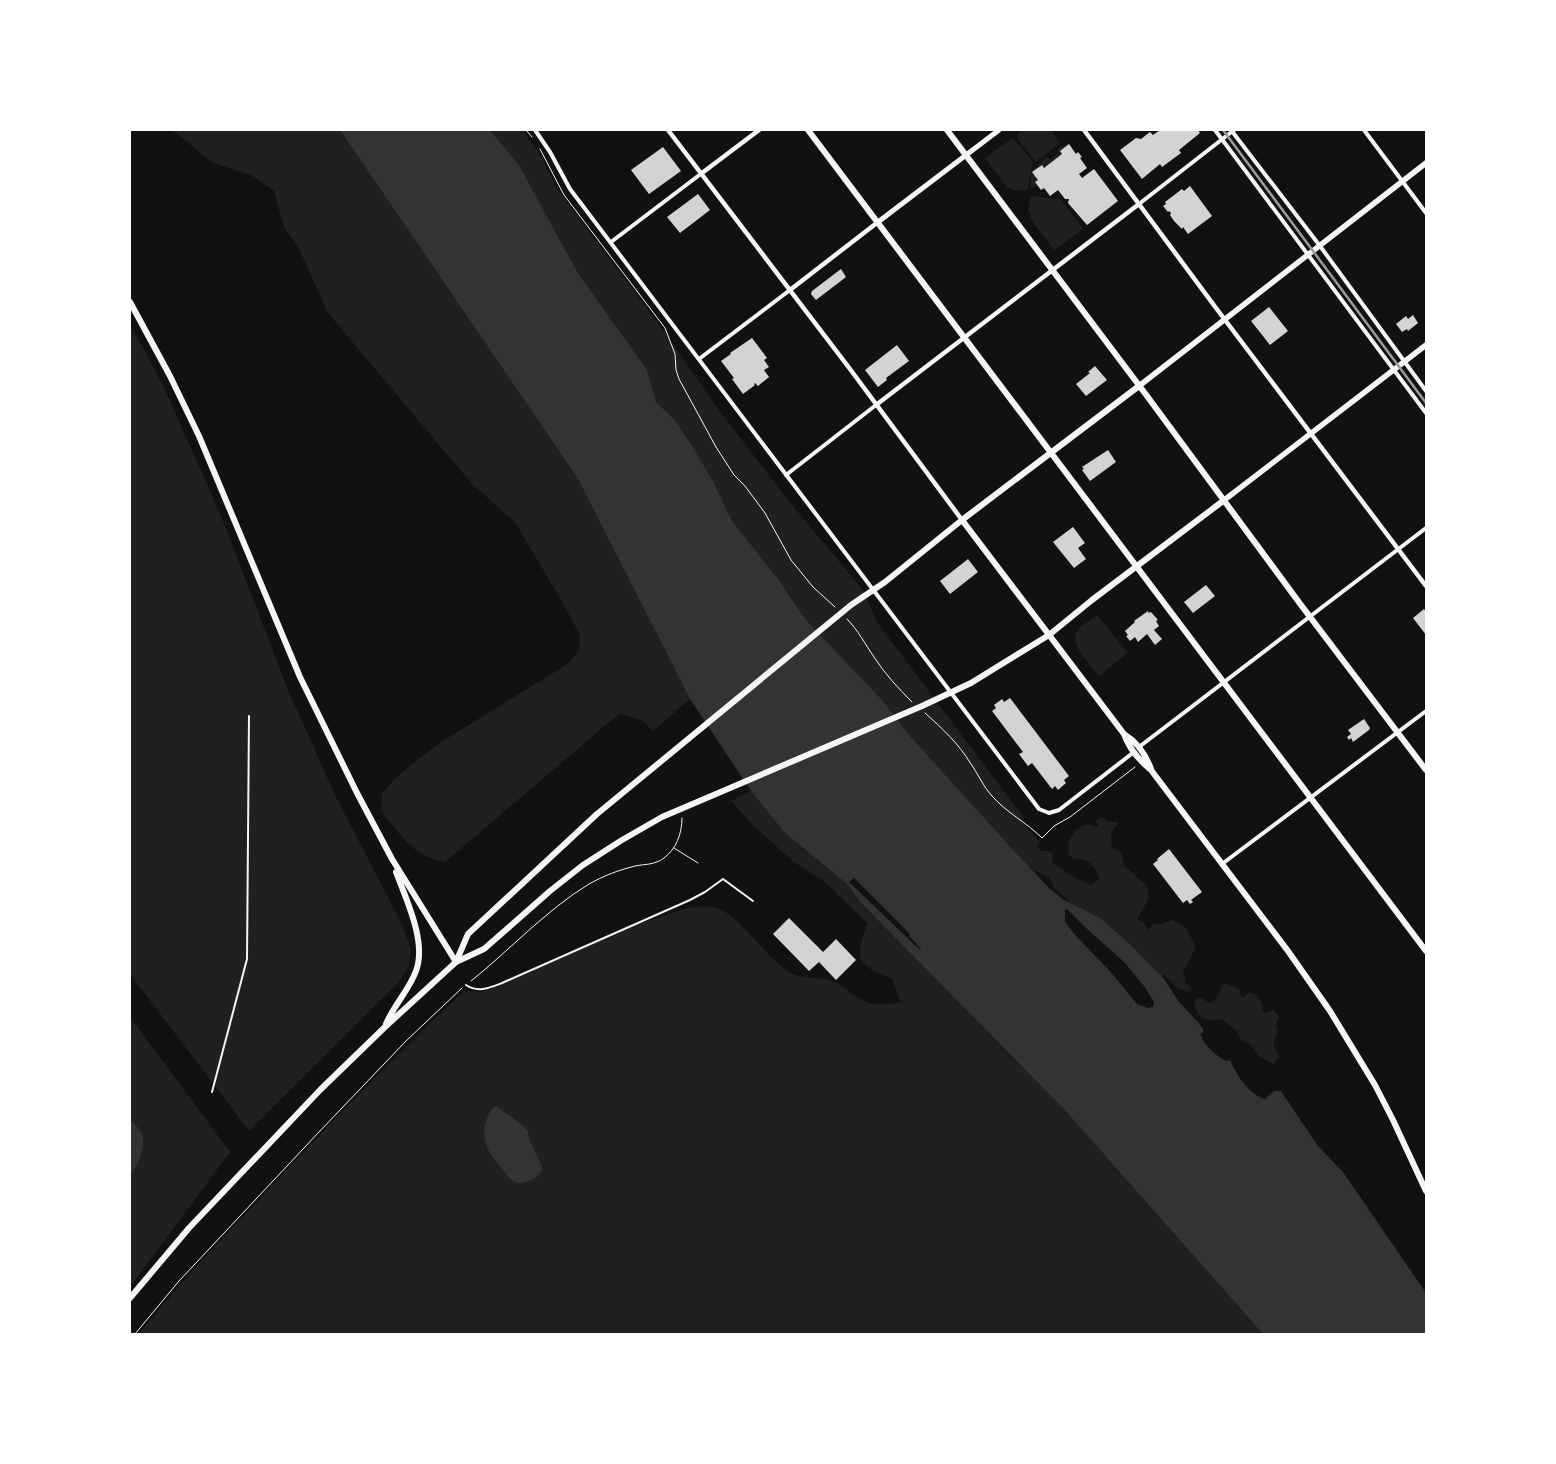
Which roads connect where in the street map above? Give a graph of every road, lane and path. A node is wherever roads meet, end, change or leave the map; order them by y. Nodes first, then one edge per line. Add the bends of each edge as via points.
1 (526, 130) edge
2 (535, 130) edge
3 (668, 130) edge
4 (758, 130) edge
5 (808, 130) edge
6 (947, 130) edge
7 (999, 130) edge
8 (1084, 130) edge
9 (1215, 130) edge
10 (1364, 130) edge
11 (1232, 131) edge
12 (1222, 139) junction
13 (534, 140) dead end
14 (537, 144) dead end
15 (966, 155) junction
16 (1426, 164) edge
17 (702, 173) junction
18 (1403, 182) junction
19 (1139, 204) junction
20 (1426, 213) edge
21 (878, 222) junction
22 (611, 242) junction
23 (1320, 246) junction
24 (1308, 256) junction
25 (1052, 270) junction
26 (790, 290) junction
27 (130, 302) edge
28 (1225, 320) junction
29 (964, 338) junction
30 (1426, 345) edge
31 (699, 359) junction
32 (1404, 361) junction
33 (1393, 369) junction
34 (1139, 386) junction
35 (1426, 391) edge
36 (876, 405) junction
37 (1426, 413) edge
38 (1311, 434) junction
39 (1051, 452) junction
40 (786, 475) junction
41 (1223, 501) junction
42 (962, 520) junction
43 (1426, 528) edge
44 (1398, 549) junction
45 (1136, 567) junction
46 (1426, 586) edge
47 (873, 590) junction
48 (840, 612) dead end
49 (1309, 616) junction
50 (846, 619) dead end
51 (1049, 635) junction
52 (874, 658) dead end
53 (1224, 682) junction
54 (1426, 711) edge
55 (249, 716) dead end
56 (1398, 733) junction
57 (1136, 749) junction
58 (1426, 770) edge
59 (1311, 797) junction
60 (681, 811) dead end
61 (674, 848) junction
62 (392, 859) junction
63 (698, 863) dead end
64 (1222, 864) junction
65 (754, 901) dead end
66 (1426, 951) edge
67 (456, 962) junction
68 (466, 985) junction
69 (384, 1027) junction
70 (212, 1092) dead end
71 (1426, 1191) edge
72 (130, 1298) edge
73 (134, 1334) edge

1 - 13 path
2 - 22 street via 570,189
3 - 17 street
4 - 17 street
5 - 21 highway
6 - 15 highway
7 - 15 main road
8 - 19 street
9 - 12 street
10 - 18 street
11 - 12 street
11 - 23 street
12 - 19 street
12 - 24 street
14 - 48 path via 564,195 665,328 679,379 734,475 765,513 801,574
15 - 21 main road
15 - 25 highway
16 - 18 main road
17 - 22 street
17 - 26 street
18 - 20 street
18 - 23 main road
19 - 25 street
19 - 28 street
21 - 26 street
21 - 29 highway
22 - 31 street
23 - 24 main road
23 - 32 street
24 - 28 main road
24 - 33 street
25 - 29 street
25 - 34 highway
26 - 31 street
26 - 36 street
27 - 62 highway via 199,436 300,677
28 - 34 main road
28 - 38 street
29 - 36 street
29 - 39 highway
30 - 32 main road
31 - 40 street
32 - 33 main road
32 - 35 street
33 - 37 street
33 - 38 main road
34 - 39 highway
34 - 41 highway
36 - 40 street
36 - 42 street
38 - 41 main road
38 - 44 street
39 - 42 highway
39 - 45 highway
40 - 47 street
41 - 45 highway
41 - 49 highway
42 - 47 highway
42 - 51 highway
43 - 44 street
44 - 46 street
44 - 49 street
45 - 51 highway
45 - 53 highway
47 - 57 street via 1041,811 1059,810
47 - 67 highway via 597,814 468,934
49 - 53 street
49 - 56 highway
50 - 52 path
51 - 57 highway via 1124,734 1127,743
51 - 67 highway via 971,683 662,817 583,864 484,949
53 - 57 street
53 - 59 highway
54 - 56 street
55 - 70 lane via 247,959
56 - 58 highway
56 - 59 street
57 - 64 highway via 1142,762
59 - 64 street
59 - 66 highway
60 - 61 path via 680,832
61 - 63 path
61 - 68 path via 658,863 616,872 582,889 548,913
62 - 67 highway
62 - 69 highway via 416,930 420,952 416,972
64 - 71 highway via 1330,1011 1375,1085
65 - 68 lane via 723,879 690,900 502,983 484,989
67 - 69 highway
68 - 73 path via 406,1041 319,1132 179,1281
69 - 72 highway via 189,1228

